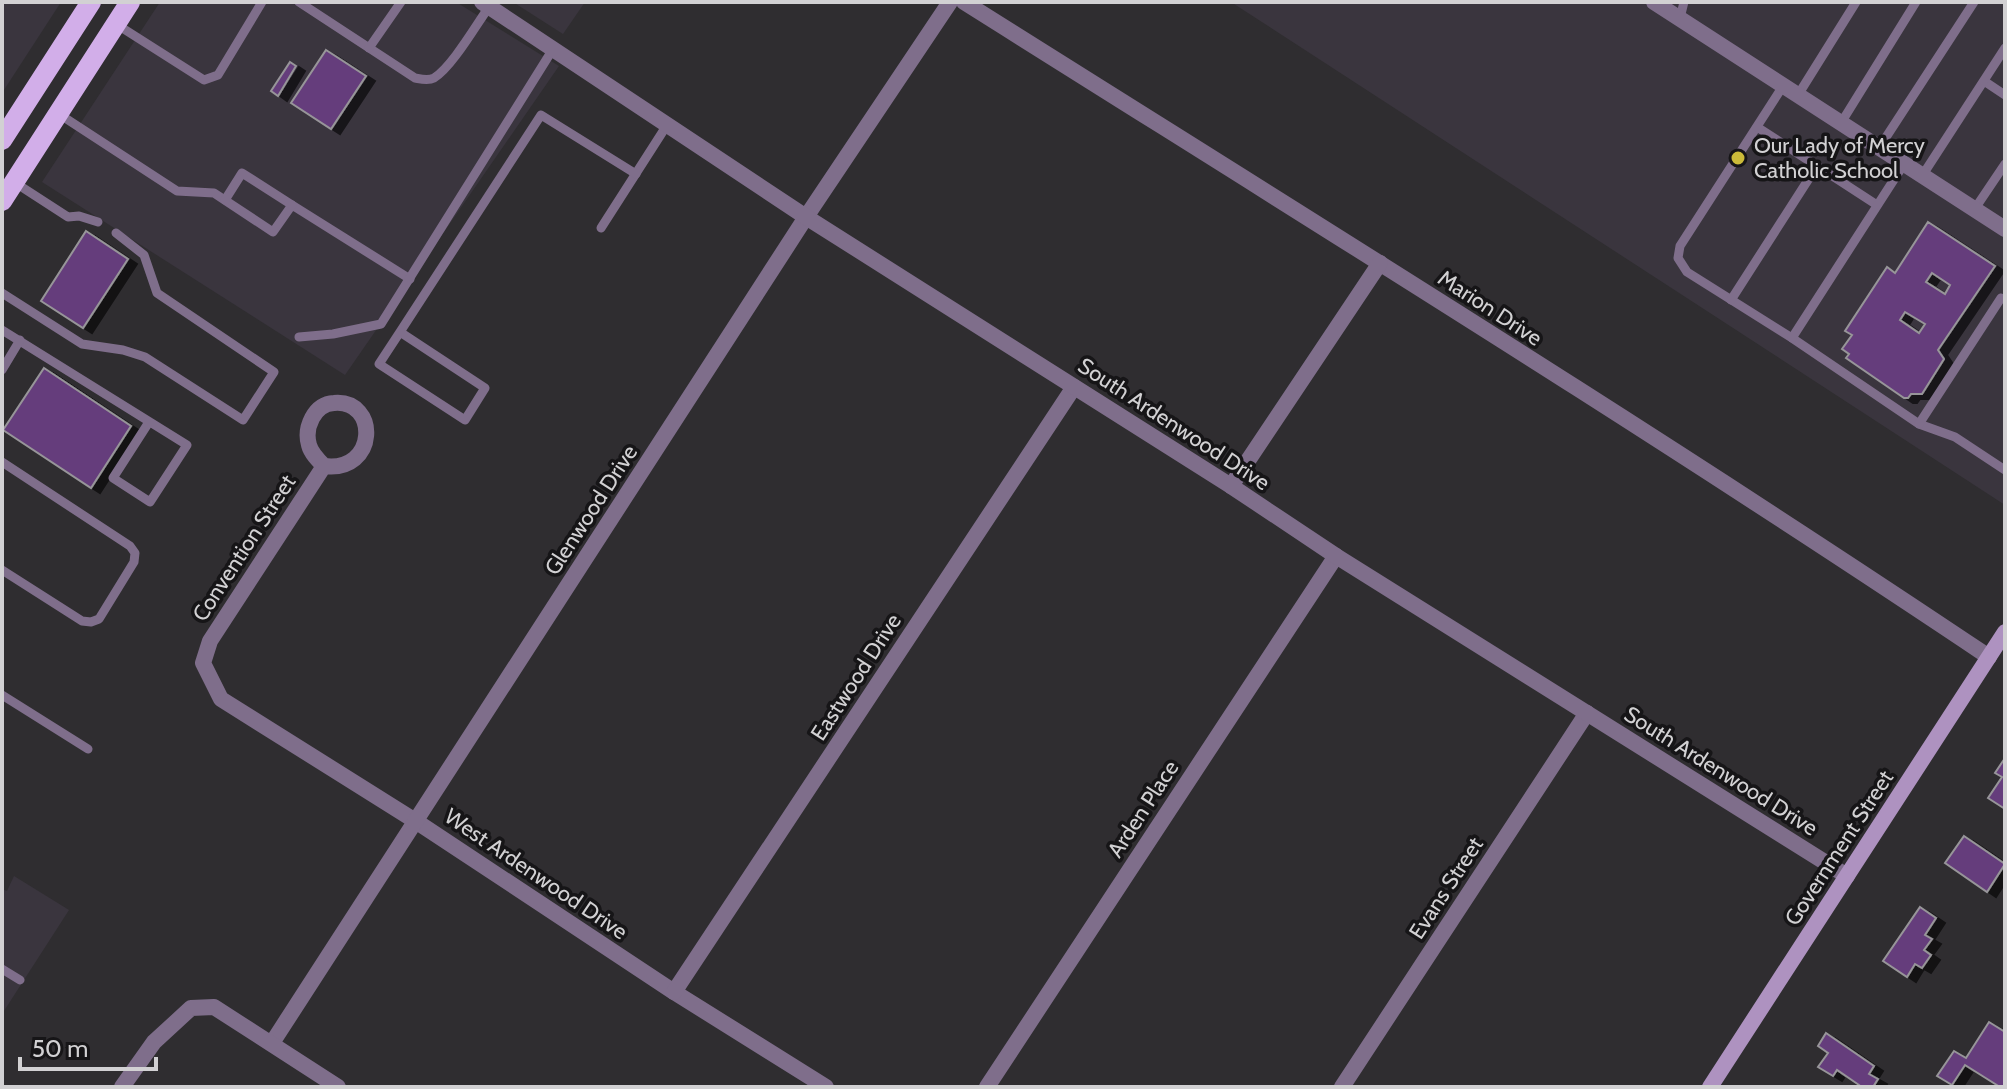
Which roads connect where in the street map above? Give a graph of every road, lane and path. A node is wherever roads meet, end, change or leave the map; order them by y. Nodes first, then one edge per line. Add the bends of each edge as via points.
1 (91, 2) edge
2 (130, 2) edge
3 (262, 2) edge
4 (299, 2) edge
5 (401, 2) edge
6 (950, 2) edge
7 (964, 2) edge
8 (1654, 2) edge
9 (1856, 2) edge
10 (1916, 2) edge
11 (1974, 2) edge
12 (485, 4) edge
13 (1682, 10) edge
14 (116, 24) junction
15 (369, 48) junction
16 (2005, 48) edge
17 (553, 49) junction
18 (1984, 81) junction
19 (1790, 90) junction
20 (2005, 95) edge
21 (58, 113) junction
22 (1841, 123) junction
23 (667, 125) junction
24 (1757, 127) junction
25 (2, 140) edge
26 (1879, 148) junction
27 (1904, 164) junction
28 (2005, 164) edge
29 (1817, 166) junction
30 (636, 174) junction
31 (1922, 176) junction
32 (8, 178) edge
33 (225, 200) junction
34 (2, 201) edge
35 (292, 205) junction
36 (1877, 205) junction
37 (1974, 210) junction
38 (806, 217) junction
39 (98, 222) dead end
40 (601, 228) dead end
41 (2005, 229) edge
42 (116, 233) dead end
43 (1380, 263) junction
44 (410, 279) junction
45 (2, 293) edge
46 (2001, 298) dead end
47 (1731, 300) junction
48 (2, 330) edge
49 (400, 332) junction
50 (299, 337) dead end
51 (1792, 338) junction
52 (20, 340) junction
53 (2, 370) edge
54 (1074, 387) junction
55 (149, 422) junction
56 (1919, 424) junction
57 (2, 462) edge
58 (324, 466) dead end
59 (2005, 470) edge
60 (1231, 486) junction
61 (1336, 556) junction
62 (2, 570) edge
63 (2005, 632) edge
64 (1989, 657) junction
65 (2, 695) edge
66 (221, 699) joint
67 (1587, 713) junction
68 (88, 749) dead end
69 (417, 822) junction
70 (1847, 876) junction
71 (2, 969) edge
72 (20, 980) dead end
73 (674, 992) junction
74 (272, 1043) junction
75 (122, 1087) edge
76 (338, 1087) edge
77 (826, 1087) edge
78 (987, 1087) edge
79 (1342, 1087) edge
80 (1710, 1087) edge

1 - 25 main road
2 - 14 main road
3 - 14 lane via 210,80
4 - 15 lane
5 - 15 lane
6 - 38 street, Glenwood Drive
7 - 43 street, Marion Drive
8 - 13 street
9 - 19 lane
10 - 22 lane
11 - 26 lane
12 - 15 lane via 458,52 435,77 415,78
12 - 17 street, South Ardenwood Drive
13 - 19 street
14 - 21 main road
16 - 18 lane
17 - 23 street, South Ardenwood Drive
17 - 44 lane
18 - 20 lane
18 - 31 lane
19 - 22 street
19 - 24 lane
21 - 32 main road
21 - 33 lane via 177,191 214,193
22 - 26 street
23 - 30 lane
23 - 38 street, South Ardenwood Drive
24 - 29 lane
24 - 47 lane via 1680,246 1678,258 1687,272
26 - 27 street
27 - 31 street
27 - 36 lane
28 - 37 lane
29 - 36 lane
29 - 47 lane
30 - 40 lane
30 - 49 lane via 541,115
31 - 37 street
32 - 34 main road
32 - 39 lane via 68,217
33 - 35 lane via 273,232
33 - 35 lane via 242,173
35 - 44 lane
36 - 51 lane
37 - 41 street
38 - 54 street, South Ardenwood Drive
38 - 69 street, Glenwood Drive
42 - 45 lane via 144,255 157,293 274,372 243,420 145,357 82,344
43 - 60 street
43 - 64 street, Marion Drive
44 - 50 lane via 381,324
46 - 56 lane
47 - 51 lane
48 - 52 lane
49 - 49 lane via 379,364 465,420 485,388
51 - 56 lane
52 - 53 lane
52 - 55 lane
54 - 60 street, South Ardenwood Drive
54 - 73 street, Eastwood Drive
55 - 55 lane via 187,445 150,502 113,478
56 - 59 lane via 1955,437
57 - 62 lane via 135,553 99,619 91,622
58 - 66 street, Convention Street via 210,641 203,663
60 - 61 street, South Ardenwood Drive
61 - 67 street, South Ardenwood Drive
61 - 78 street, Arden Place
63 - 64 main road, Government Street
64 - 70 main road, Government Street
65 - 68 lane
66 - 69 street, West Ardenwood Drive
67 - 70 street, South Ardenwood Drive
67 - 79 street, Evans Street
69 - 73 street, West Ardenwood Drive
69 - 74 street, Glenwood Drive
70 - 80 main road, Government Street
71 - 72 lane
73 - 77 street, West Ardenwood Drive
74 - 75 street via 214,1007 191,1008 154,1042
74 - 76 street

